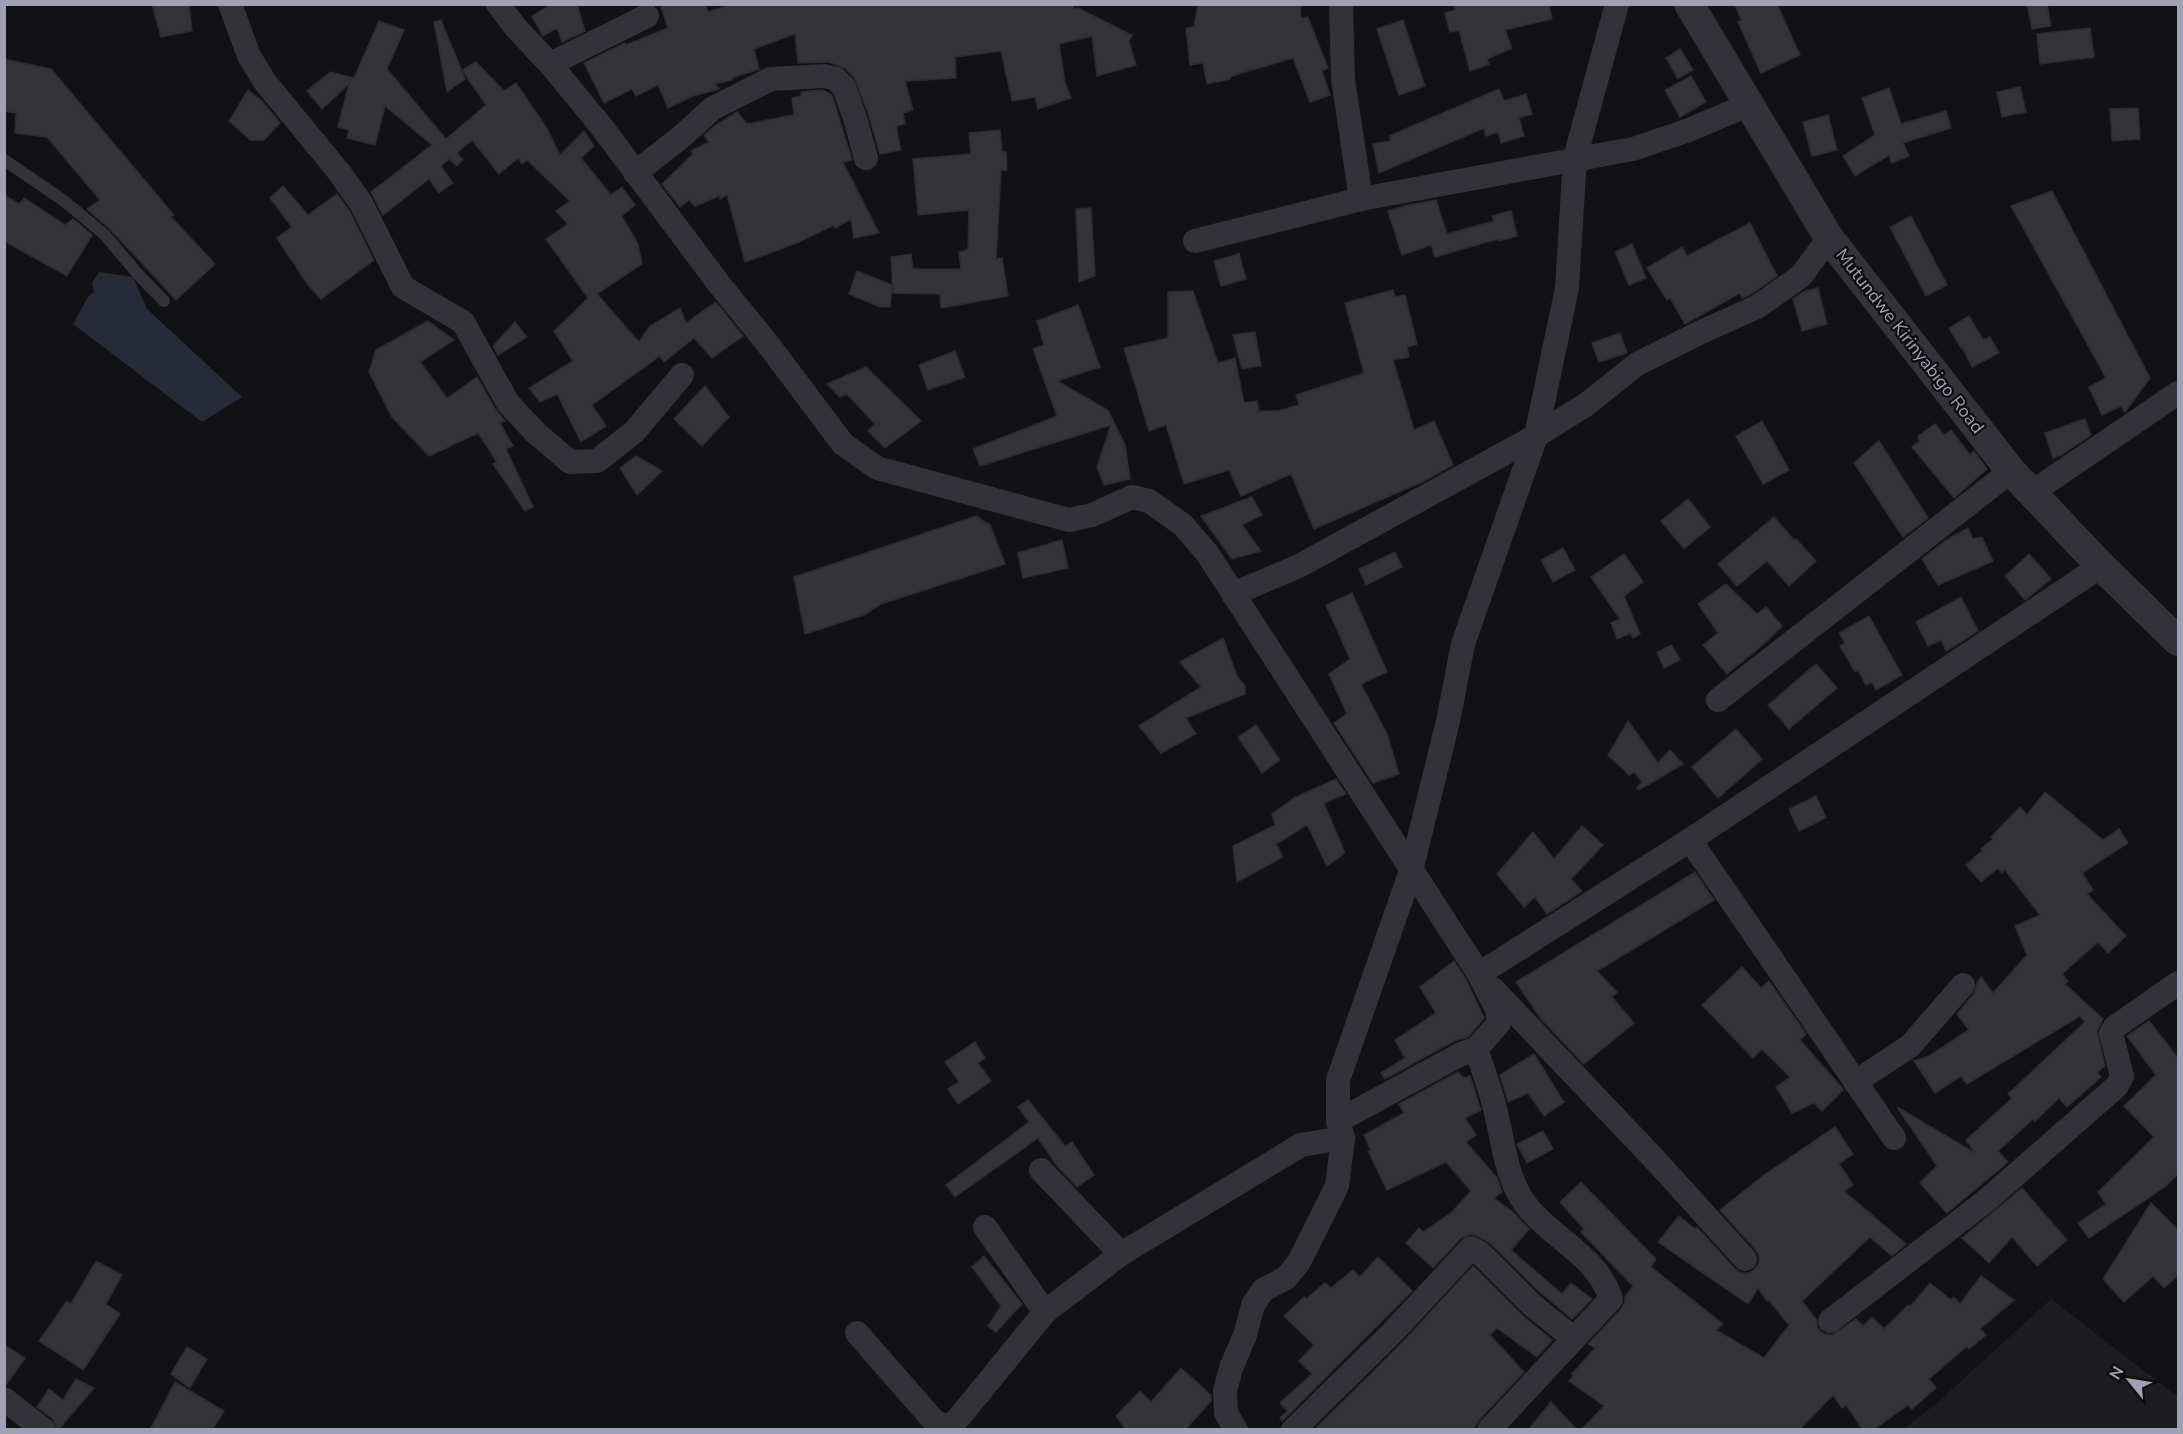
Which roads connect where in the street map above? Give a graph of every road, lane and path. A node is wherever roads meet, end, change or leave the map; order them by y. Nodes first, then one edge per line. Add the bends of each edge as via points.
1 (230, 4) edge
2 (498, 4) edge
3 (1341, 4) edge
4 (1617, 4) edge
5 (1689, 4) edge
6 (647, 16) dead end
7 (550, 64) junction
8 (1748, 105) junction
9 (866, 158) dead end
10 (1575, 158) junction
11 (4, 160) edge
12 (635, 173) junction
13 (1361, 199) junction
14 (1829, 238) junction
15 (1195, 241) dead end
16 (164, 301) dead end
17 (682, 375) dead end
18 (2178, 393) edge
19 (1536, 436) junction
20 (2011, 471) junction
21 (2031, 493) junction
22 (2101, 566) junction
23 (1233, 594) junction
24 (2178, 641) edge
25 (1718, 700) dead end
26 (1689, 840) junction
27 (1411, 870) junction
28 (1479, 974) junction
29 (2178, 983) edge
30 (1963, 985) dead end
31 (1476, 1049) junction
32 (1855, 1082) junction
33 (1340, 1130) junction
34 (1894, 1138) dead end
35 (1041, 1170) dead end
36 (985, 1227) dead end
37 (1121, 1254) junction
38 (1745, 1259) dead end
39 (1045, 1312) junction
40 (1830, 1322) dead end
41 (857, 1333) dead end
42 (1574, 1339) junction
43 (4, 1399) edge
44 (44, 1430) edge
45 (1236, 1430) edge
46 (1293, 1430) edge
47 (1489, 1430) edge

1 - 17 street via 249,56 265,82 361,203 403,287 463,322 508,403 570,462 597,461 634,432
2 - 7 street
3 - 13 street via 1343,79
4 - 10 street
5 - 8 street, Mutundwe Kirinyabigo Road
6 - 7 street
7 - 12 street
8 - 10 street via 1633,149
8 - 14 street, Mutundwe Kirinyabigo Road
9 - 12 street via 844,87 836,80 814,76 771,80 712,108
10 - 13 street
10 - 19 street via 1567,288
11 - 16 lane via 63,200 105,235
12 - 23 street via 843,444 877,468 1069,520 1092,515 1132,497 1149,501 1183,525 1207,553
13 - 15 street
14 - 19 street via 1801,276 1757,307 1637,364 1587,404
14 - 20 street, Mutundwe Kirinyabigo Road
18 - 21 street
19 - 23 street via 1299,566
19 - 27 street via 1463,644
20 - 21 street, Mutundwe Kirinyabigo Road
20 - 25 street
21 - 22 street, Mutundwe Kirinyabigo Road
22 - 24 street, Mutundwe Kirinyabigo Road
22 - 26 street
23 - 27 street
26 - 28 street
26 - 32 street
27 - 28 street
27 - 33 street via 1338,1080
28 - 31 street via 1497,1010 1499,1023
28 - 38 street
29 - 40 street via 2111,1033 2122,1076 2117,1086 1988,1200
30 - 32 street via 1910,1046
31 - 33 street via 1461,1054
31 - 42 street via 1513,1184 1538,1218 1588,1261 1611,1299
32 - 34 street
33 - 37 street via 1301,1145
33 - 45 street via 1337,1186 1299,1262 1286,1278 1263,1290 1253,1305 1231,1368 1226,1413
35 - 37 street
36 - 39 street
37 - 39 street
39 - 41 street via 957,1420 947,1427 934,1421
42 - 46 street via 1471,1248
42 - 47 street
43 - 44 street

